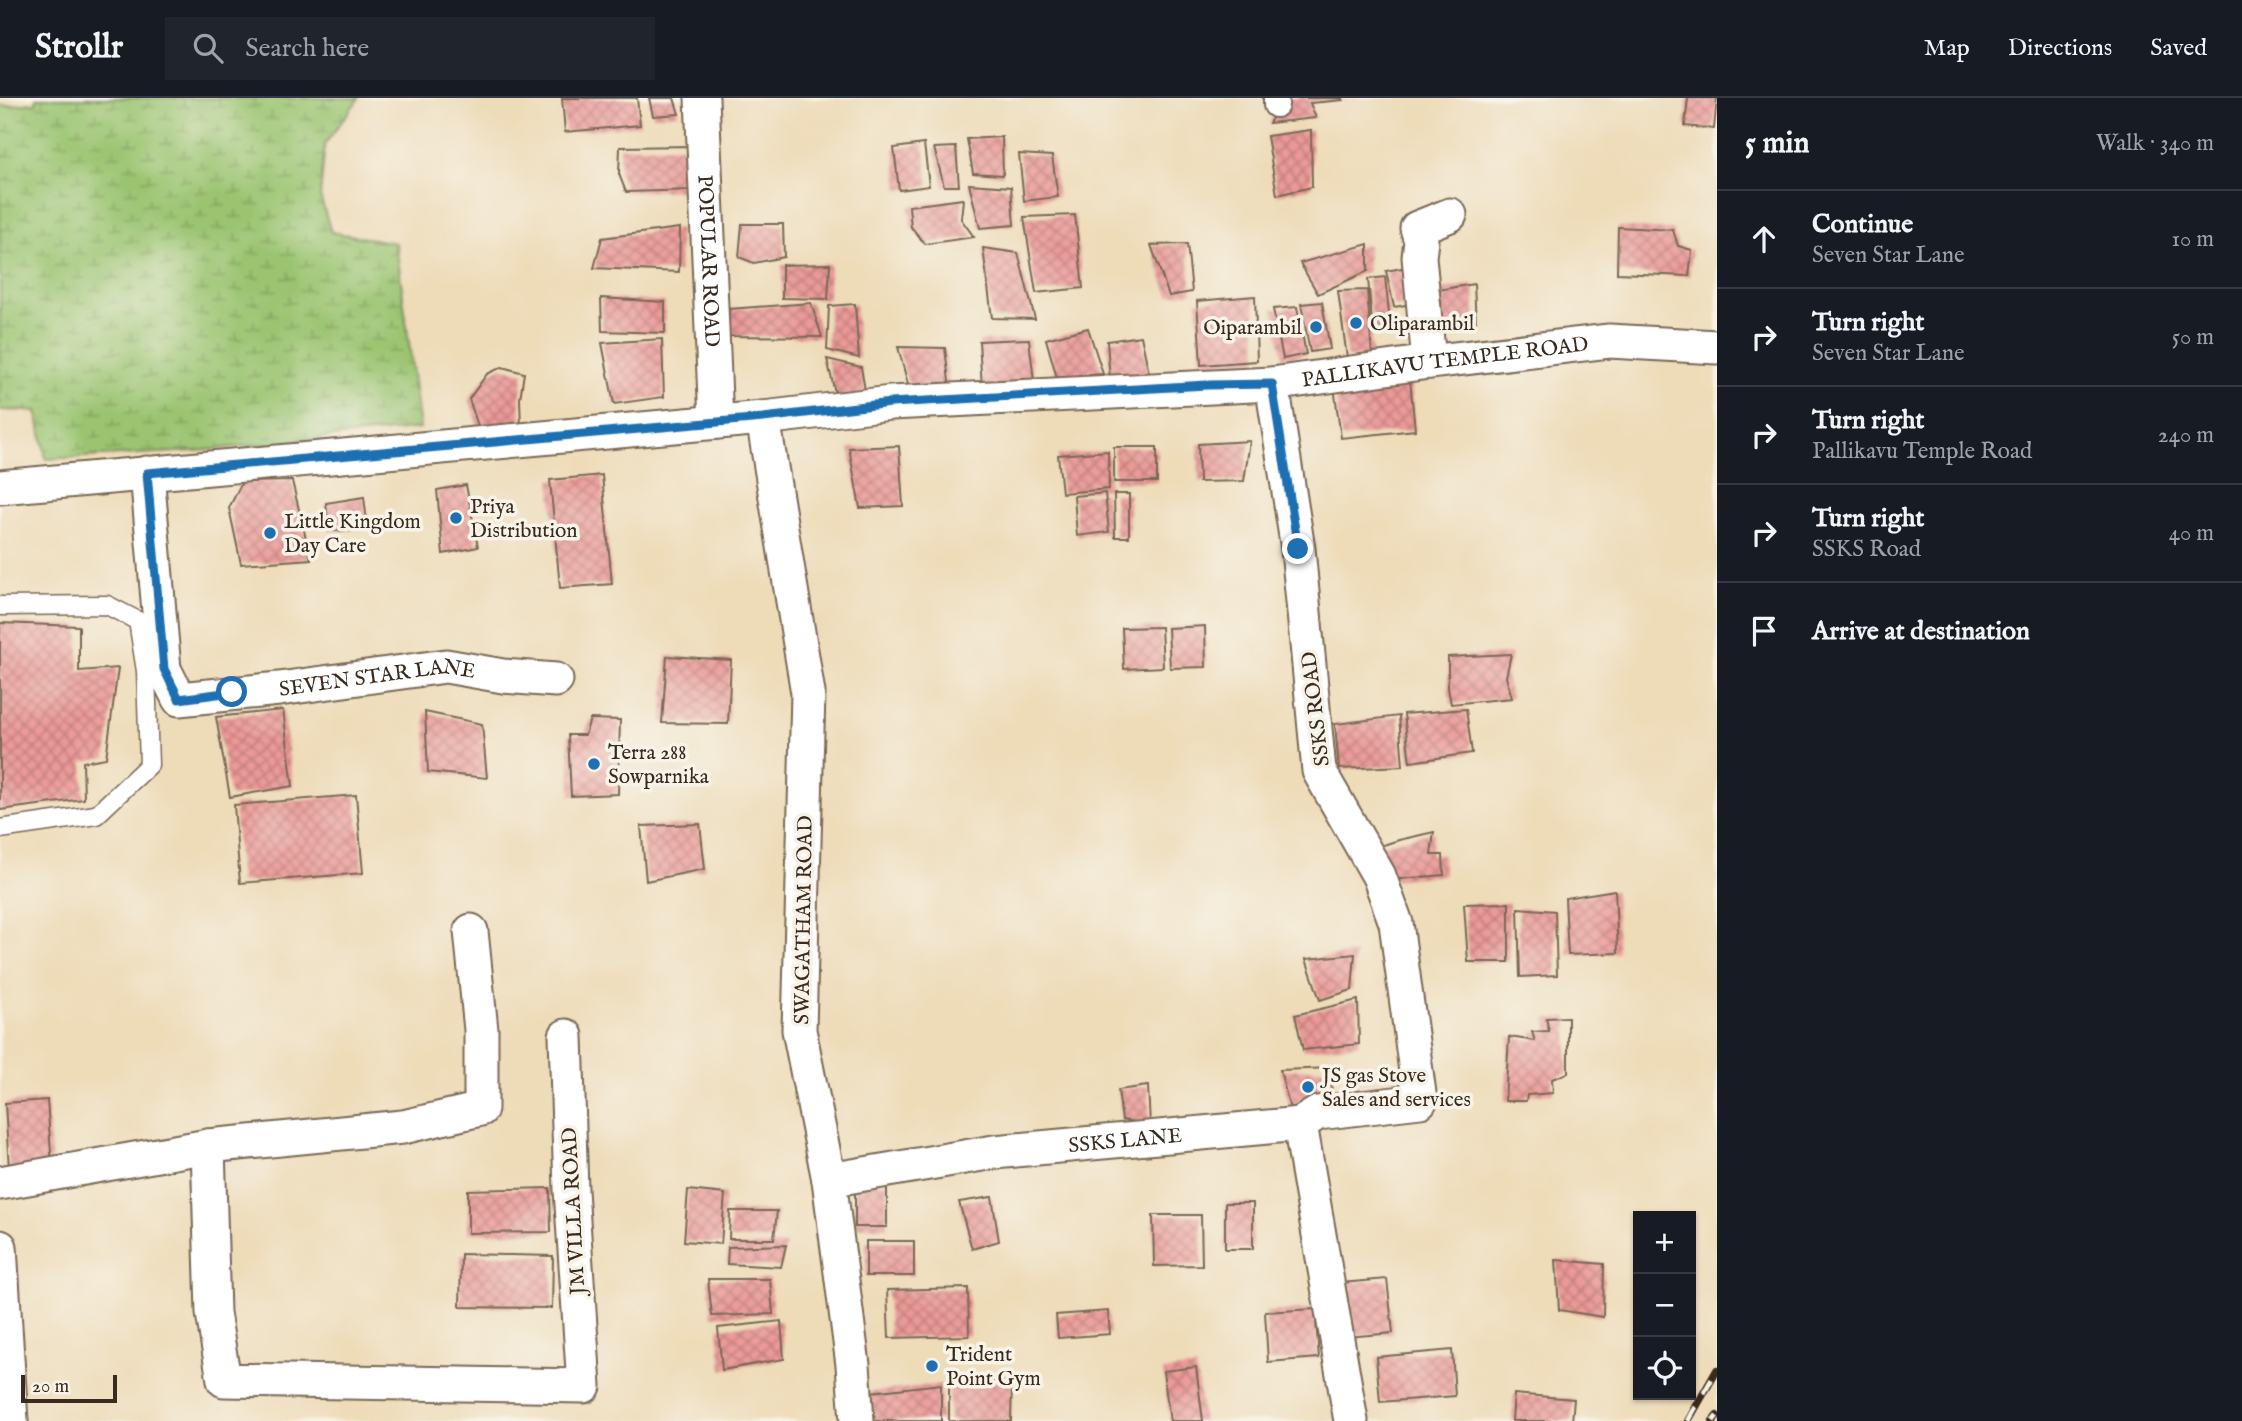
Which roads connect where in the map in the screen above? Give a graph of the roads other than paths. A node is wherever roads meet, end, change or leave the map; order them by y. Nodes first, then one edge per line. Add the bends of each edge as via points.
1 (702, 98) edge
2 (1450, 215) dead end
3 (1717, 347) edge
4 (1429, 362) junction
5 (1272, 384) junction
6 (763, 418) junction
7 (716, 422) junction
8 (147, 473) junction
9 (0, 487) edge
10 (0, 606) edge
11 (556, 680) dead end
12 (0, 829) edge
13 (471, 931) dead end
14 (566, 1036) dead end
15 (1420, 1101) joint
16 (1300, 1124) junction
17 (208, 1146) junction
18 (829, 1180) junction
19 (0, 1183) edge
20 (0, 1247) edge
21 (11, 1421) edge
22 (857, 1421) edge
23 (1351, 1421) edge

1 - 7 street, POPULAR ROAD
2 - 4 street via 1417,228
3 - 4 street, PALLIKAVU TEMPLE ROAD via 1609,341
4 - 5 street, PALLIKAVU TEMPLE ROAD
5 - 6 street, PALLIKAVU TEMPLE ROAD via 891,403
5 - 15 street, SSKS ROAD via 1298,549 1320,771 1378,876 1396,923
6 - 7 street, PALLIKAVU TEMPLE ROAD
6 - 18 street, SWAGATHAM ROAD via 808,693 799,1030
7 - 8 street, PALLIKAVU TEMPLE ROAD
8 - 9 street, PALLIKAVU TEMPLE ROAD
8 - 11 street, SEVEN STAR LANE via 164,669 179,699 446,666
10 - 12 lane via 107,605 138,621 146,671 149,765 96,815
13 - 17 street via 481,1030 481,1109 403,1127
14 - 17 street, JM VILLA ROAD via 584,1386 224,1380 213,1313
15 - 16 street, SSKS LANE via 1318,1114
16 - 18 street, SSKS LANE via 994,1152
16 - 23 street
17 - 19 street
18 - 22 street, SWAGATHAM ROAD
20 - 21 street

